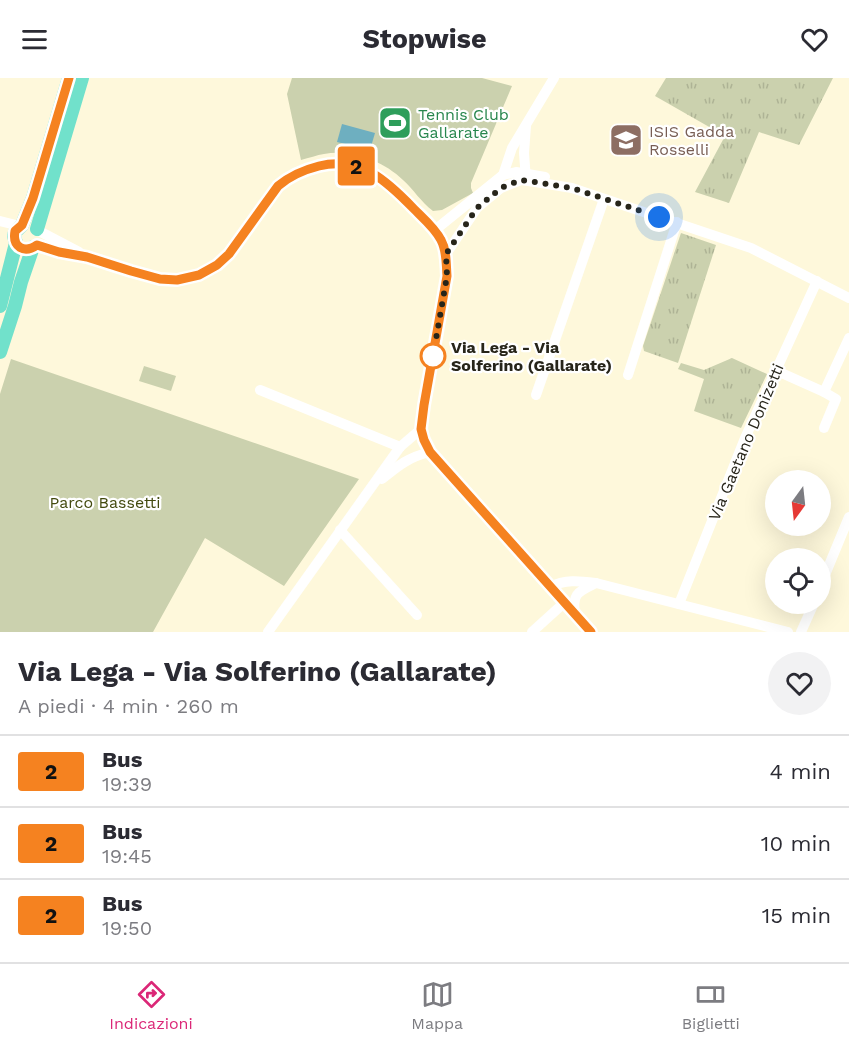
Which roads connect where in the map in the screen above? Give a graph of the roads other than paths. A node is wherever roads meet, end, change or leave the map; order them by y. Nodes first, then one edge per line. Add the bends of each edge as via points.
1 (69, 78) edge
2 (82, 78) edge
3 (554, 78) edge
4 (527, 123) junction
5 (508, 160) junction
6 (503, 175) junction
7 (522, 177) junction
8 (604, 199) junction
9 (0, 222) edge
10 (677, 222) junction
11 (0, 227) edge
12 (435, 230) junction
13 (18, 232) junction
14 (36, 238) junction
15 (446, 254) junction
16 (817, 281) junction
17 (849, 298) edge
18 (0, 306) edge
19 (849, 338) edge
20 (0, 352) edge
21 (777, 371) junction
22 (628, 375) dead end
23 (260, 390) dead end
24 (824, 392) junction
25 (536, 395) dead end
26 (824, 428) dead end
27 (421, 429) junction
28 (400, 447) junction
29 (430, 452) junction
30 (370, 489) junction
31 (849, 517) edge
32 (340, 530) junction
33 (831, 561) edge
34 (596, 583) junction
35 (550, 587) junction
36 (564, 603) junction
37 (679, 604) junction
38 (575, 614) junction
39 (809, 614) edge
40 (417, 615) dead end
41 (268, 632) edge
42 (532, 632) edge
43 (591, 632) edge
44 (788, 632) edge
45 (801, 632) edge

1 - 13 main road via 33,198
2 - 14 main road
3 - 4 street
4 - 5 street
4 - 7 street
5 - 6 street
5 - 7 street
6 - 7 street
6 - 12 street
7 - 8 street via 553,178
7 - 15 street via 477,208
8 - 10 street
8 - 25 street
9 - 13 street
10 - 16 street via 751,248
10 - 22 street
11 - 13 street
12 - 14 street via 376,175 351,165 331,163 288,177 229,254 199,275 160,279 59,252
12 - 15 street
13 - 14 main road via 31,224
13 - 14 main road via 23,249
13 - 18 main road
14 - 20 main road
15 - 27 street via 447,276
16 - 17 street
16 - 21 street, Via Gaetano Donizetti
19 - 24 street
21 - 24 street
21 - 37 street, Via Gaetano Donizetti
23 - 28 street
24 - 26 street via 836,399
27 - 28 street
27 - 29 street
28 - 30 street
29 - 30 street via 398,466
29 - 35 street
30 - 32 street
31 - 33 street
32 - 40 street
32 - 41 street
34 - 35 street via 578,580
34 - 37 street
34 - 38 street via 577,593 573,602
35 - 36 street
36 - 38 street
36 - 42 street
37 - 44 street
38 - 43 street
39 - 45 street

